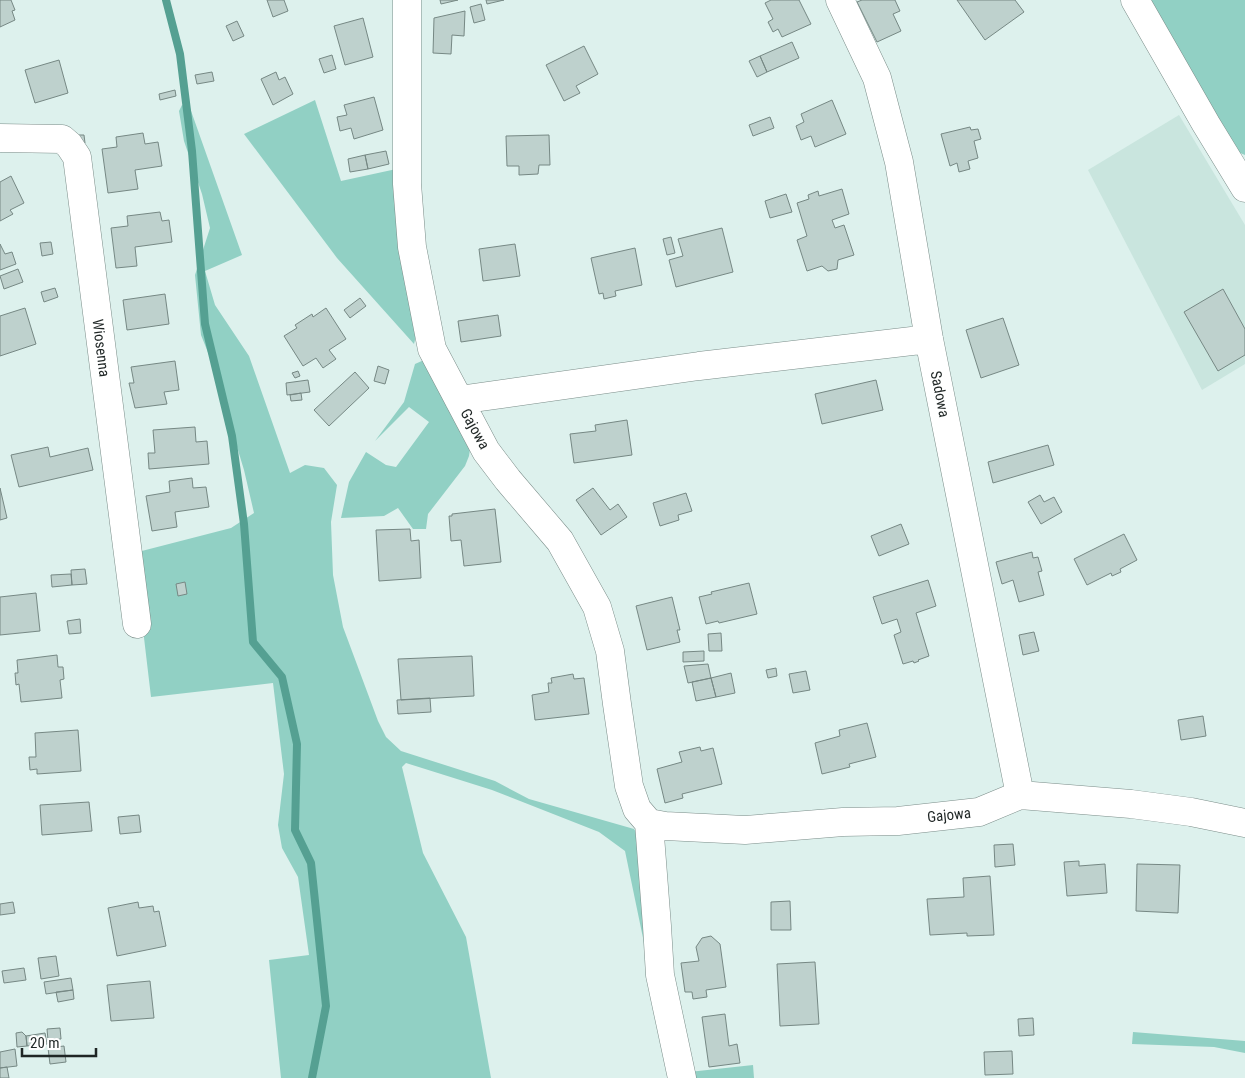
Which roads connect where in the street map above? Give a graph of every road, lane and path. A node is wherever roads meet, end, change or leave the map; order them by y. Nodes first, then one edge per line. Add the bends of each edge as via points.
1 (407, 0) edge
2 (840, 0) edge
3 (1136, 0) edge
4 (0, 138) edge
5 (1245, 188) edge
6 (929, 339) junction
7 (459, 400) junction
8 (137, 624) dead end
9 (1020, 796) junction
10 (648, 823) junction
11 (1245, 823) edge
12 (682, 1078) edge

1 - 7 street, Gajowa via 407,184 412,247 432,349
2 - 6 street, Sadowa via 877,78 899,162
3 - 5 street
4 - 8 street, Wiosenna via 62,140 77,157
6 - 7 street via 691,367
6 - 9 street, Sadowa via 991,623
7 - 10 street, Gajowa via 486,451 560,541 597,607 610,651 629,786 637,809
9 - 10 street, Gajowa via 979,812 898,821 745,830
9 - 11 street, Gajowa via 1140,805
10 - 12 street, Gajowa via 660,975

